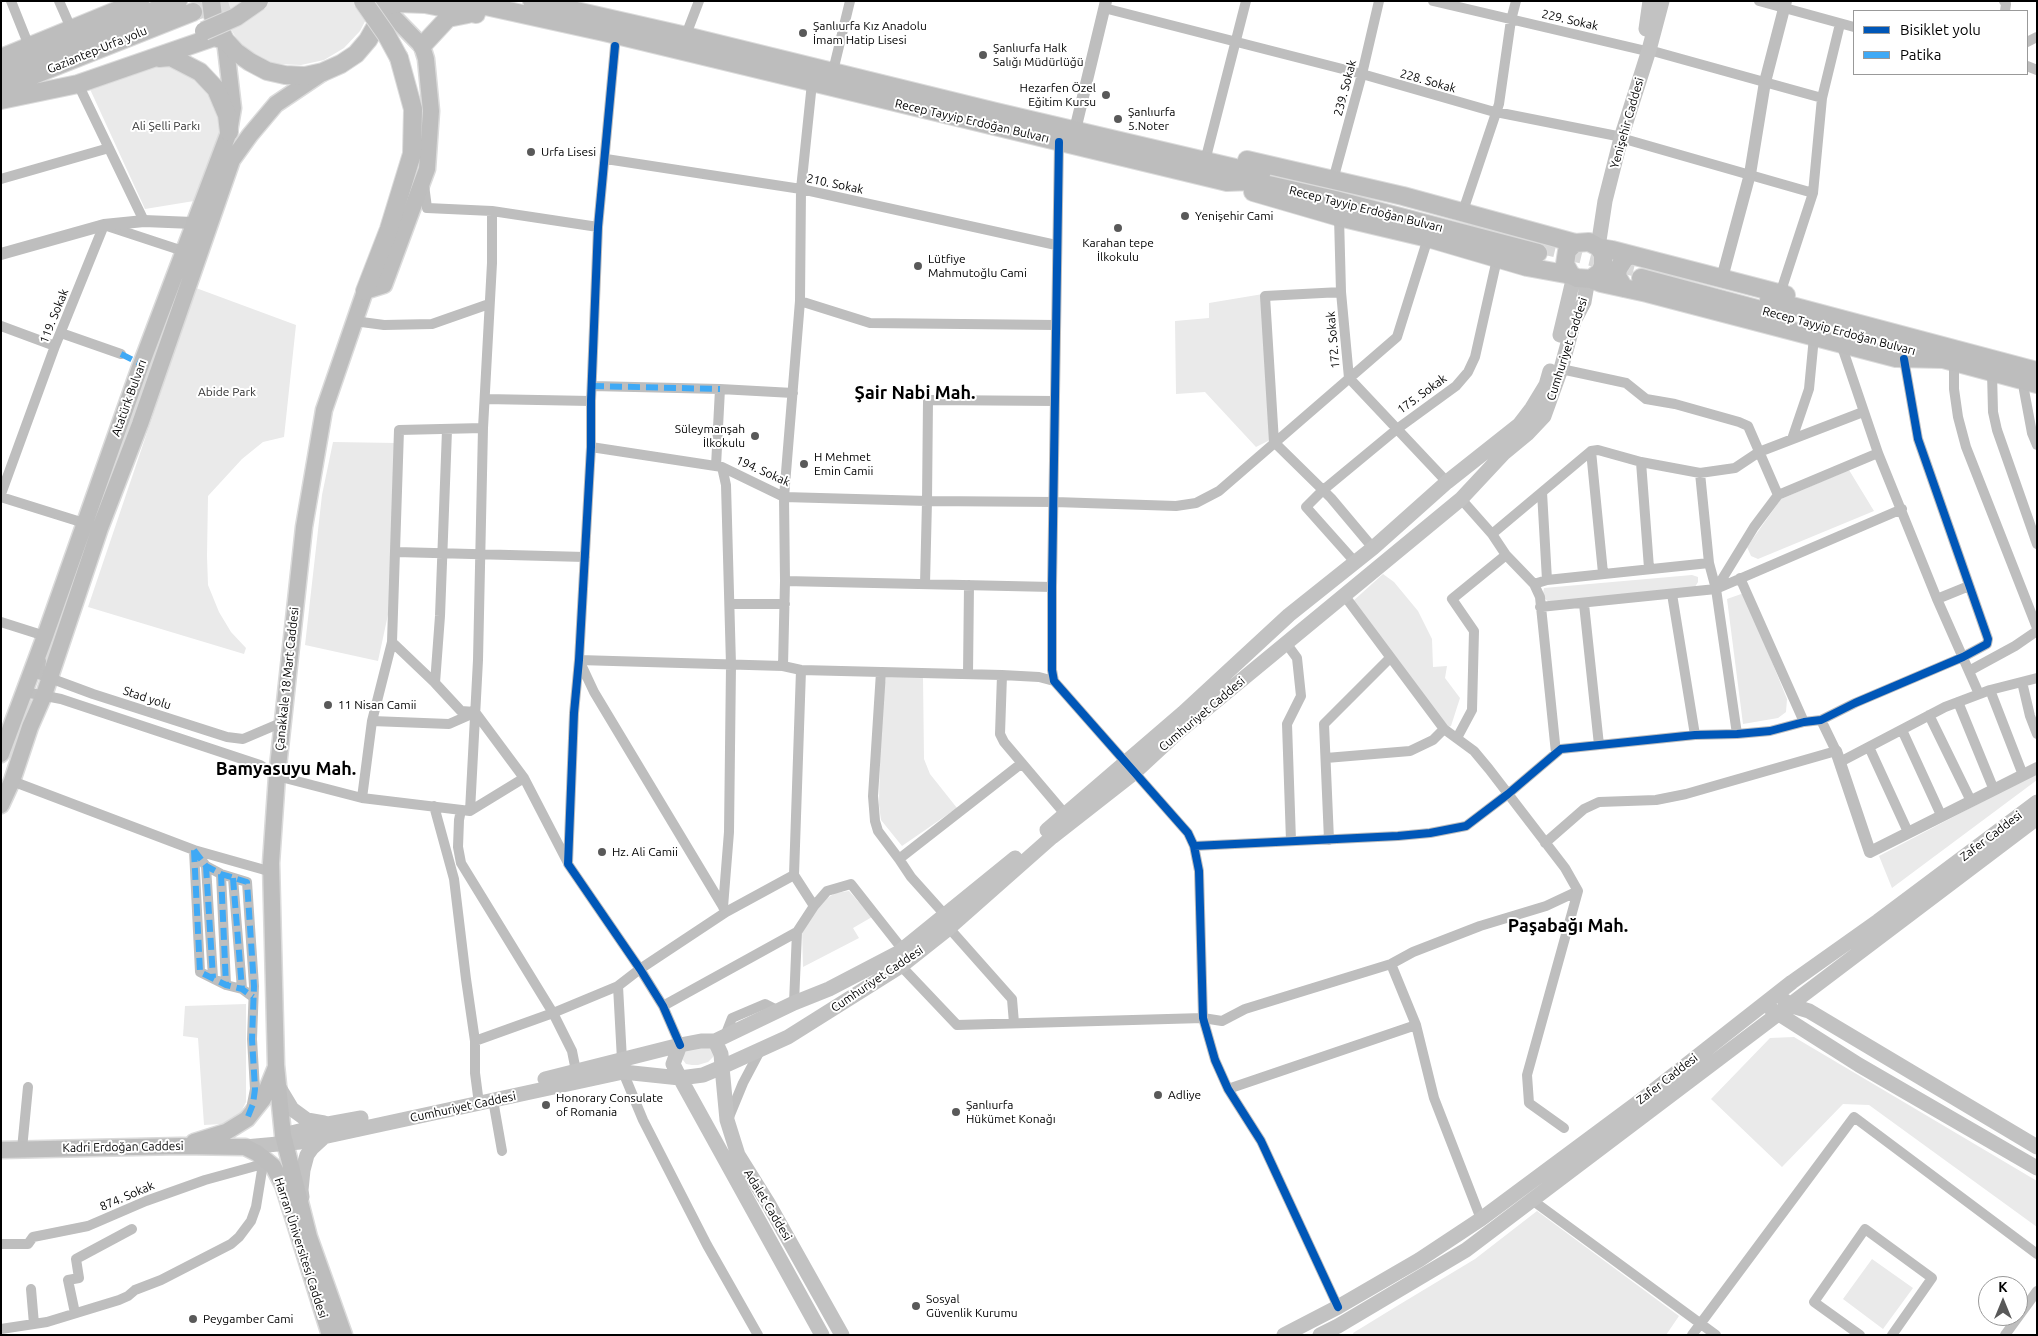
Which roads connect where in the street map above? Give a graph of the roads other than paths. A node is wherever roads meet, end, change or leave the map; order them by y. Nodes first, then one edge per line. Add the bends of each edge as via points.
1 (12, 1) edge
2 (59, 1) edge
3 (107, 1) edge
4 (140, 1) edge
5 (178, 1) tunnel mouth
6 (211, 1) edge
7 (259, 1) edge
8 (363, 1) edge
9 (532, 1) edge
10 (581, 1) edge
11 (699, 1) edge
12 (850, 1) edge
13 (1246, 1) edge
14 (1379, 1) edge
15 (1433, 1) edge
16 (1516, 1) edge
17 (1650, 1) edge
18 (1662, 1) edge
19 (1759, 1) edge
20 (383, 4) edge
21 (1105, 5) edge
22 (1786, 5) edge
23 (468, 7) edge
24 (193, 12) tunnel mouth
25 (1511, 20) junction
26 (1840, 24) junction
27 (689, 27) junction
28 (1853, 27) edge
29 (63, 31) junction
30 (225, 40) junction
31 (1234, 42) junction
32 (29, 46) junction
33 (422, 46) junction
34 (615, 46) junction
35 (1646, 50) junction
36 (1, 58) edge
37 (156, 58) junction
38 (832, 71) junction
39 (323, 72) junction
40 (1, 73) edge
41 (1362, 74) junction
42 (801, 75) junction
43 (1765, 82) junction
44 (78, 84) junction
45 (1, 88) edge
46 (1822, 98) junction
47 (1, 100) edge
48 (1496, 112) junction
49 (1075, 130) junction
50 (228, 132) junction
51 (1619, 137) junction
52 (1059, 142) junction
53 (109, 148) junction
54 (606, 159) junction
55 (1205, 161) junction
56 (1750, 174) junction
57 (1, 179) edge
58 (423, 179) junction
59 (1333, 180) junction
60 (1227, 182) junction
61 (800, 189) junction
62 (1813, 193) junction
63 (492, 211) junction
64 (1463, 211) junction
65 (1339, 217) junction
66 (144, 221) junction
67 (193, 223) junction
68 (104, 225) junction
69 (598, 228) junction
70 (1428, 238) junction
71 (1577, 242) junction
72 (1540, 244) junction
73 (1056, 245) junction
74 (1598, 247) junction
75 (183, 251) junction
76 (1, 254) edge
77 (1497, 258) junction
78 (1527, 267) junction
79 (1638, 267) junction
80 (1581, 277) junction
81 (1722, 278) junction
82 (1624, 288) junction
83 (365, 291) junction
84 (1341, 292) junction
85 (1780, 294) junction
86 (800, 301) junction
87 (489, 304) junction
88 (354, 320) junction
89 (1055, 325) junction
90 (1, 326) edge
91 (61, 333) junction
92 (1814, 337) junction
93 (1841, 344) junction
94 (55, 346) junction
95 (121, 354) dead end
96 (1949, 356) junction
97 (1904, 359) junction
98 (1561, 369) junction
99 (1992, 372) junction
100 (1349, 378) junction
101 (2032, 379) edge
102 (592, 386) junction
103 (720, 389) junction
104 (792, 393) junction
105 (485, 399) junction
106 (591, 401) junction
107 (1055, 401) junction
108 (1863, 412) junction
109 (483, 428) junction
110 (1397, 429) junction
111 (447, 430) junction
112 (1792, 439) junction
113 (1274, 442) junction
114 (2037, 445) edge
115 (591, 447) junction
116 (1591, 450) junction
117 (1759, 452) junction
118 (1878, 453) junction
119 (1641, 462) junction
120 (719, 466) junction
121 (1700, 473) junction
122 (1447, 482) junction
123 (1322, 491) junction
124 (1542, 492) junction
125 (1778, 495) junction
126 (1, 496) edge
127 (784, 497) junction
128 (1461, 499) junction
129 (927, 501) junction
130 (1055, 502) junction
131 (1902, 509) junction
132 (84, 523) junction
133 (1492, 534) junction
134 (2037, 544) edge
135 (1373, 548) junction
136 (396, 552) junction
137 (442, 554) junction
138 (482, 554) junction
139 (1506, 555) junction
140 (585, 557) junction
141 (1355, 562) junction
142 (1709, 563) junction
143 (1650, 568) junction
144 (1602, 573) junction
145 (1740, 578) junction
146 (1547, 580) junction
147 (785, 581) junction
148 (924, 584) junction
149 (1534, 584) junction
150 (969, 585) junction
151 (1968, 586) junction
152 (1052, 587) junction
153 (1716, 589) junction
154 (1672, 594) junction
155 (1344, 595) junction
156 (1936, 599) junction
157 (730, 604) junction
158 (785, 604) junction
159 (1584, 604) junction
160 (1540, 607) junction
161 (1, 622) edge
162 (2037, 629) edge
163 (45, 636) junction
164 (392, 642) junction
165 (1286, 642) junction
166 (1963, 657) junction
167 (1390, 658) junction
168 (579, 660) junction
169 (731, 664) junction
170 (783, 666) junction
171 (801, 670) junction
172 (1969, 671) junction
173 (882, 672) junction
174 (968, 674) junction
175 (1002, 675) junction
176 (50, 678) junction
177 (2037, 678) edge
178 (1054, 681) junction
179 (2022, 682) junction
180 (436, 683) junction
181 (1990, 690) junction
182 (25, 692) junction
183 (1979, 694) junction
184 (44, 695) junction
185 (1958, 702) junction
186 (475, 712) junction
187 (1929, 715) junction
188 (372, 720) junction
189 (1821, 720) junction
190 (283, 722) junction
191 (1804, 722) junction
192 (1444, 729) junction
193 (1902, 730) junction
194 (1737, 734) junction
195 (2037, 734) edge
196 (1695, 735) junction
197 (1457, 738) junction
198 (1599, 745) junction
199 (1869, 747) junction
200 (1556, 753) junction
201 (1, 754) edge
202 (1838, 756) junction
203 (1326, 758) junction
204 (1022, 763) junction
205 (1130, 768) junction
206 (2037, 768) edge
207 (2024, 775) junction
208 (277, 776) junction
209 (524, 778) junction
210 (12, 781) junction
211 (1994, 790) junction
212 (1508, 794) junction
213 (362, 798) junction
214 (1971, 801) junction
215 (2037, 802) edge
216 (1, 806) edge
217 (434, 806) junction
218 (465, 810) junction
219 (1065, 814) junction
220 (1941, 815) junction
221 (2037, 818) edge
222 (1908, 832) junction
223 (1330, 840) junction
224 (1291, 841) junction
225 (1545, 843) junction
226 (1194, 846) junction
227 (194, 850) junction
228 (899, 859) junction
229 (568, 864) junction
230 (206, 866) junction
231 (272, 872) junction
232 (221, 874) junction
233 (794, 876) junction
234 (233, 878) junction
235 (1578, 891) junction
236 (814, 906) junction
237 (724, 909) junction
238 (947, 922) junction
239 (798, 932) junction
240 (903, 950) junction
241 (884, 961) junction
242 (1391, 964) junction
243 (901, 966) junction
244 (640, 969) junction
245 (213, 978) junction
246 (226, 984) junction
247 (618, 986) junction
248 (242, 990) junction
249 (1778, 993) junction
250 (253, 997) junction
251 (794, 1003) junction
252 (1764, 1004) junction
253 (663, 1006) junction
254 (1784, 1009) junction
255 (553, 1013) junction
256 (1203, 1018) junction
257 (1014, 1023) junction
258 (1416, 1025) junction
259 (720, 1038) junction
260 (475, 1041) junction
261 (680, 1045) junction
262 (762, 1047) junction
263 (276, 1065) junction
264 (622, 1066) junction
265 (722, 1067) junction
266 (576, 1071) junction
267 (680, 1078) junction
268 (28, 1086) dead end
269 (280, 1089) junction
270 (1228, 1089) junction
271 (485, 1098) junction
272 (247, 1119) junction
273 (727, 1120) junction
274 (1564, 1128) dead end
275 (326, 1130) junction
276 (284, 1140) junction
277 (180, 1146) junction
278 (2037, 1147) edge
279 (22, 1148) junction
280 (245, 1148) junction
281 (1, 1150) edge
282 (502, 1151) dead end
283 (2037, 1168) edge
284 (1532, 1200) junction
285 (1481, 1220) junction
286 (132, 1229) dead end
287 (308, 1233) junction
288 (1, 1244) edge
289 (2037, 1254) edge
290 (31, 1289) dead end
291 (2037, 1291) edge
292 (1338, 1307) junction
293 (75, 1313) junction
294 (34, 1324) junction
295 (1700, 1324) junction
296 (1, 1329) edge
297 (1340, 1330) edge
298 (330, 1335) edge
299 (344, 1335) edge
300 (758, 1335) edge
301 (822, 1335) edge
302 (842, 1335) edge
303 (1284, 1335) edge
304 (1320, 1335) edge
305 (1692, 1335) edge
306 (1716, 1335) edge
307 (1860, 1335) edge
308 (1892, 1335) edge
309 (2005, 1335) edge

1 - 32 street
2 - 29 street
3 - 29 highway
4 - 29 highway
5 - 40 highway, Gaziantep-Urfa yolu
6 - 30 highway via 213,16
7 - 47 highway, bridge via 236,17 204,31
8 - 83 highway, bridge via 399,58 413,109 412,154 389,229
9 - 42 highway, Recep Tayyip Erdoğan Bulvarı
10 - 27 highway
11 - 27 street
12 - 38 street
13 - 31 street
14 - 41 street, 239. Sokak
15 - 25 street, 229. Sokak
16 - 25 street
17 - 35 main road, Yenişehir Caddesi
18 - 35 main road, Yenişehir Caddesi
19 - 22 street
20 - 23 highway
20 - 33 main road
20 - 39 highway via 378,24 362,47
21 - 31 street, 228. Sokak
21 - 49 street
22 - 26 street
22 - 43 street
23 - 33 highway via 448,18
23 - 34 highway
23 - 42 highway, Recep Tayyip Erdoğan Bulvarı via 604,32
24 - 45 highway, Gaziantep-Urfa yolu
25 - 35 street, 229. Sokak
25 - 48 street
26 - 28 street
26 - 46 street
27 - 42 highway via 777,49
29 - 32 highway
30 - 37 highway via 214,38
30 - 39 highway via 236,52 267,71 305,76
30 - 50 main road, Atatürk Bulvarı via 233,108
31 - 41 street, 228. Sokak
31 - 55 street
32 - 36 highway
33 - 58 main road via 431,111 427,169
34 - 42 highway via 767,82
34 - 54 street
35 - 43 street, 229. Sokak
35 - 51 main road, Yenişehir Caddesi
37 - 44 highway
37 - 50 highway via 171,57 200,72 216,89 227,115
38 - 42 highway, Recep Tayyip Erdoğan Bulvarı
38 - 49 highway, Recep Tayyip Erdoğan Bulvarı
39 - 176 main road via 276,104 232,160 100,528
41 - 48 street, 228. Sokak
41 - 59 street, 239. Sokak
42 - 52 highway, Recep Tayyip Erdoğan Bulvarı
42 - 61 street
43 - 46 street, 229. Sokak
43 - 56 street
44 - 47 highway
44 - 53 street
46 - 62 street
48 - 51 street, 228. Sokak
48 - 64 street
49 - 55 highway, Recep Tayyip Erdoğan Bulvarı
50 - 67 main road, Atatürk Bulvarı
51 - 56 street, 228. Sokak
51 - 71 main road, Yenişehir Caddesi via 1589,232
51 - 74 main road, Yenişehir Caddesi
52 - 60 highway, Recep Tayyip Erdoğan Bulvarı
52 - 73 street
53 - 57 street
53 - 66 street
54 - 61 street, 210. Sokak
54 - 69 street
55 - 59 highway via 1246,159
55 - 72 highway, Recep Tayyip Erdoğan Bulvarı via 1332,189
56 - 62 street, 228. Sokak
56 - 81 street
58 - 63 street via 427,208
58 - 83 main road via 384,285
59 - 64 highway
60 - 65 highway
60 - 72 highway, Recep Tayyip Erdoğan Bulvarı via 1251,181
61 - 73 street, 210. Sokak
61 - 86 street
62 - 85 street
63 - 69 street
63 - 87 street
64 - 72 highway
65 - 70 highway
65 - 84 street, 172. Sokak
66 - 67 street
66 - 68 street
67 - 75 main road, Atatürk Bulvarı
68 - 75 street
68 - 76 street
68 - 91 street, 119. Sokak
69 - 102 street
70 - 77 highway
70 - 100 street, 194. Sokak via 1397,337
71 - 72 highway
71 - 74 highway via 1589,242
71 - 80 highway via 1567,251 1565,264
72 - 78 highway via 1550,246 1548,259 1542,266
73 - 89 street
74 - 79 highway
74 - 80 highway via 1604,260 1600,272
75 - 132 main road, Atatürk Bulvarı
77 - 78 highway
77 - 110 street, 175. Sokak via 1475,357 1468,372 1456,386
78 - 80 highway
79 - 81 highway
79 - 82 highway via 1625,258 1617,276
79 - 96 highway, Recep Tayyip Erdoğan Bulvarı
80 - 82 highway
80 - 98 main road, Cumhuriyet Caddesi via 1584,302 1574,321
80 - 122 main road, Cumhuriyet Caddesi via 1567,301 1546,385 1532,408 1519,426
81 - 85 highway
82 - 92 highway
83 - 88 main road, Çanakkale 18 Mart Caddesi
84 - 100 street, 172. Sokak
84 - 113 street via 1265,296
85 - 96 highway via 1836,309
86 - 89 street via 870,323
86 - 104 street
87 - 88 street via 432,324 384,325
87 - 105 street
88 - 190 main road, Çanakkale 18 Mart Caddesi via 324,410 313,469
89 - 107 street
90 - 94 street
91 - 94 street, 119. Sokak
91 - 95 street
92 - 93 highway
92 - 112 street via 1809,388
93 - 97 highway
93 - 108 street
94 - 126 street, 119. Sokak
96 - 97 highway
96 - 99 highway, Recep Tayyip Erdoğan Bulvarı
96 - 101 highway, Recep Tayyip Erdoğan Bulvarı
96 - 162 street via 1966,447
97 - 151 street via 1918,439
98 - 117 street via 1626,383 1646,398 1739,422 1748,426
98 - 128 main road, Cumhuriyet Caddesi via 1544,416
99 - 101 highway, Recep Tayyip Erdoğan Bulvarı
99 - 134 street via 1997,430
100 - 110 street, 172. Sokak
100 - 113 street, 194. Sokak
101 - 114 street via 2024,390
102 - 103 street
102 - 106 street
103 - 104 street
103 - 120 street
104 - 127 street
105 - 106 street
105 - 109 street
106 - 115 street
107 - 129 street via 928,400
107 - 130 street
108 - 112 street
108 - 118 street
109 - 111 street
109 - 138 street
110 - 122 street, 172. Sokak
110 - 123 street, 175. Sokak
111 - 136 street via 399,430
111 - 137 street
112 - 117 street
113 - 123 street
113 - 130 street, 194. Sokak via 1219,491 1196,503 1176,506
115 - 120 street, 194. Sokak
115 - 140 street
116 - 119 street
116 - 124 street
116 - 144 street
117 - 121 street via 1735,468
117 - 125 street
118 - 125 street
118 - 131 street
119 - 121 street
119 - 143 street
120 - 127 street, 194. Sokak
120 - 157 street via 726,485
121 - 142 street
122 - 135 main road, Cumhuriyet Caddesi
123 - 135 street
123 - 141 street, 175. Sokak via 1306,507
124 - 133 street
124 - 146 street
125 - 153 street
126 - 132 street
127 - 129 street, 194. Sokak
127 - 147 street
128 - 133 street
128 - 155 main road, Cumhuriyet Caddesi
129 - 130 street, 194. Sokak
129 - 148 street
130 - 152 street
131 - 145 street
131 - 156 street
132 - 163 main road, Atatürk Bulvarı
133 - 139 street
135 - 141 main road, Cumhuriyet Caddesi
136 - 137 street
136 - 164 street
137 - 138 street
137 - 180 street
138 - 140 street
138 - 186 street
139 - 149 street
139 - 197 street via 1452,599 1474,631 1472,710
140 - 168 street
141 - 205 main road, Cumhuriyet Caddesi via 1289,615
142 - 143 street
142 - 153 street
143 - 144 street
144 - 146 street
145 - 153 street
145 - 191 street
146 - 149 street
147 - 148 street
147 - 158 street
148 - 150 street
149 - 160 street via 1540,597
150 - 152 street
150 - 174 street
151 - 156 street
151 - 166 street via 1988,639 1987,644
152 - 178 street
153 - 154 street
153 - 194 street
154 - 159 street
154 - 196 street
155 - 165 main road, Cumhuriyet Caddesi
155 - 167 street
156 - 166 street
157 - 158 street
157 - 169 street
158 - 170 street
159 - 160 street
159 - 198 street
160 - 200 street
161 - 163 street
162 - 172 street via 2015,646
163 - 176 street via 39,674
163 - 182 main road, Atatürk Bulvarı
164 - 180 street
164 - 188 street
165 - 205 main road, Cumhuriyet Caddesi
165 - 224 street via 1297,658 1301,696 1287,724
166 - 172 street
166 - 189 street
167 - 192 street
167 - 203 street via 1324,724
168 - 169 street
168 - 229 street
168 - 237 street via 594,692
169 - 170 street
169 - 237 street via 729,832
170 - 171 street
171 - 173 street
171 - 233 street
172 - 183 street
173 - 174 street
173 - 228 street via 873,796 878,831
174 - 175 street
175 - 178 street
175 - 204 street via 1000,734
176 - 184 main road
176 - 190 street, Stad yolu via 228,737 243,739
177 - 179 street
178 - 205 street
179 - 181 street
179 - 195 street
180 - 186 street via 461,711
181 - 183 street
181 - 207 street
182 - 184 street
182 - 201 main road, Atatürk Bulvarı
183 - 185 street
184 - 208 street via 260,765
184 - 210 main road
185 - 187 street
185 - 211 street
186 - 188 street via 449,724
186 - 209 street
186 - 218 street
187 - 193 street
187 - 214 street
188 - 213 street
189 - 191 street
189 - 202 street
190 - 208 main road, Çanakkale 18 Mart Caddesi
191 - 194 street via 1770,731
192 - 197 street
192 - 203 street via 1433,740 1410,751
193 - 199 street
193 - 220 street
194 - 196 street
196 - 198 street
197 - 212 street via 1474,752
198 - 200 street via 1562,748
199 - 202 street
199 - 222 street
200 - 212 street
202 - 222 street via 1870,852
202 - 225 street via 1656,800 1599,802 1584,809
203 - 223 street
204 - 219 street
204 - 228 street
205 - 219 main road, Cumhuriyet Caddesi
205 - 226 street via 1188,833
205 - 238 main road, Cumhuriyet Caddesi via 1052,838
206 - 207 street
207 - 211 street
208 - 213 street
208 - 231 main road, Çanakkale 18 Mart Caddesi
209 - 218 street
209 - 229 street
210 - 216 main road
210 - 227 street
211 - 214 street
212 - 223 street via 1466,826 1430,833
212 - 225 street
213 - 217 street
214 - 220 street
215 - 249 main road, Zafer Caddesi
217 - 218 street
217 - 260 street via 454,879
218 - 255 street via 458,820 461,863
219 - 238 main road, Cumhuriyet Caddesi
220 - 222 street
221 - 254 main road, Zafer Caddesi
223 - 224 street
224 - 226 street
225 - 235 street
226 - 256 street via 1199,871
227 - 230 street
227 - 231 street
227 - 245 street via 200,972
228 - 238 street
229 - 244 street
230 - 232 street
230 - 245 street
231 - 263 main road, Çanakkale 18 Mart Caddesi
232 - 234 street
232 - 246 street
233 - 236 street
233 - 237 street
234 - 248 street
234 - 250 street via 247,882
235 - 242 street via 1546,906 1480,926 1413,952
235 - 274 street via 1527,1075 1529,1103
236 - 239 street
236 - 240 street via 826,891 851,884
237 - 244 street
238 - 240 main road, Cumhuriyet Caddesi
238 - 243 main road, Cumhuriyet Caddesi
238 - 257 street via 1012,999
239 - 251 street
239 - 253 street
240 - 241 main road, Cumhuriyet Caddesi
241 - 243 street
241 - 251 main road, Cumhuriyet Caddesi
242 - 256 street via 1245,1009 1222,1022
242 - 258 street
243 - 257 street via 957,1024
243 - 262 main road, Cumhuriyet Caddesi via 788,1036
244 - 247 street
244 - 253 street
245 - 246 street
246 - 248 street
247 - 255 street
247 - 264 street
248 - 250 street
249 - 252 main road, Zafer Caddesi
249 - 254 main road
250 - 272 street via 255,1089
251 - 259 main road, Cumhuriyet Caddesi
252 - 254 main road
252 - 285 main road, Zafer Caddesi
253 - 261 street
254 - 278 main road via 1809,1011
254 - 283 main road via 1858,1065
254 - 284 main road, Zafer Caddesi
255 - 260 street
255 - 266 street via 572,1051
256 - 257 street
256 - 270 street via 1215,1060
258 - 270 street
258 - 285 street via 1434,1098
259 - 261 main road, Cumhuriyet Caddesi
259 - 265 main road, Adalet Caddesi
260 - 271 street via 475,1073
261 - 264 main road, Cumhuriyet Caddesi
261 - 267 main road, Adalet Caddesi via 673,1064
262 - 265 main road, Cumhuriyet Caddesi
262 - 273 street
263 - 269 main road, Çanakkale 18 Mart Caddesi
263 - 272 main road via 263,1099
264 - 266 main road, Cumhuriyet Caddesi
264 - 267 main road, Cumhuriyet Caddesi
264 - 271 main road, Cumhuriyet Caddesi
264 - 300 street via 643,1120
265 - 267 main road, Cumhuriyet Caddesi via 703,1075
265 - 273 main road, Adalet Caddesi
266 - 271 main road, Cumhuriyet Caddesi
267 - 301 main road, Adalet Caddesi
268 - 279 street
269 - 275 main road via 292,1109
269 - 276 main road, Çanakkale 18 Mart Caddesi
270 - 292 street via 1261,1141
271 - 275 main road, Cumhuriyet Caddesi
271 - 282 street
272 - 277 main road via 226,1132
273 - 302 main road, Adalet Caddesi via 738,1154
275 - 276 main road, Cumhuriyet Caddesi
275 - 287 main road via 307,1155 303,1170 301,1190
276 - 280 main road, Cumhuriyet Caddesi
276 - 287 main road, Harran Üniversitesi Caddesi
277 - 279 main road, Kadri Erdoğan Caddesi
277 - 280 main road, Kadri Erdoğan Caddesi
279 - 281 main road, Kadri Erdoğan Caddesi
280 - 298 main road, Harran Üniversitesi Caddesi via 263,1156 278,1173
284 - 295 street
284 - 297 main road, Zafer Caddesi via 1466,1250
285 - 292 main road, Zafer Caddesi
286 - 293 street via 76,1259 79,1278 68,1280
287 - 299 main road, Harran Üniversitesi Caddesi
288 - 293 street, 874. Sokak via 28,1244 33,1237 88,1226 146,1200 263,1164 251,1221 231,1244 128,1296
289 - 295 street via 1854,1118
290 - 294 street
291 - 309 street
292 - 303 main road, Zafer Caddesi
293 - 294 street
294 - 296 street
295 - 305 street
295 - 306 street
297 - 304 main road, Zafer Caddesi
307 - 308 street via 1814,1302 1865,1229 1932,1278

